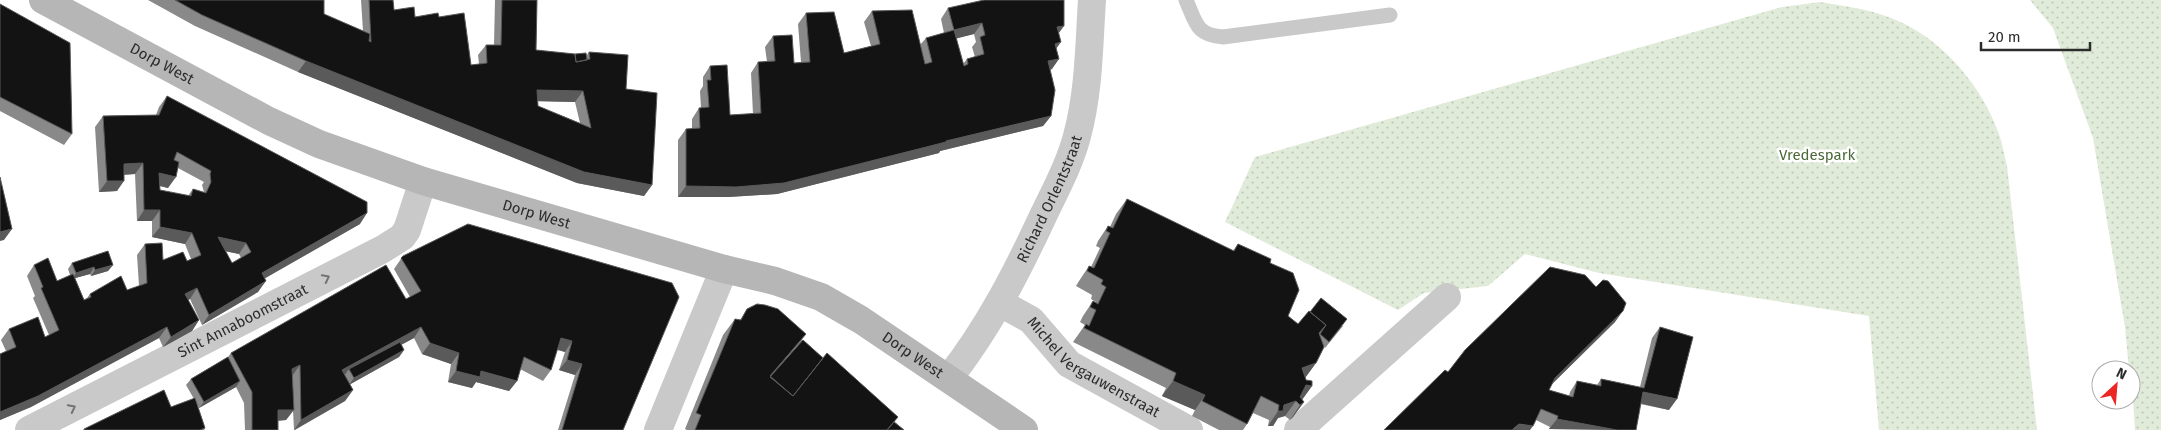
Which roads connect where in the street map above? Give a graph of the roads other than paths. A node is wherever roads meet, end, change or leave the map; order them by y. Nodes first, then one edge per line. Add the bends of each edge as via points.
1 (43, 0) edge
2 (1092, 0) edge
3 (1186, 0) edge
4 (1390, 15) dead end
5 (423, 181) junction
6 (724, 269) junction
7 (1447, 297) dead end
8 (1000, 303) junction
9 (949, 378) junction
10 (28, 430) edge
11 (658, 430) edge
12 (1024, 430) edge
13 (1189, 430) edge
14 (1298, 430) edge

1 - 5 main road, Dorp West via 277,125 319,144
2 - 8 street, Richard Orlentstraat via 1085,96 1077,138
3 - 4 lane via 1198,29 1209,36 1223,38
5 - 6 main road, Dorp West
10 -> 5 street, Sint Annaboomstraat via 383,249 407,230
6 - 9 main road, Dorp West via 775,281 821,297
6 - 11 street
7 - 14 street
8 - 9 street, Richard Orlentstraat
8 - 13 street, Michel Vergauwenstraat via 1031,320 1069,364
9 - 12 main road, Dorp West

